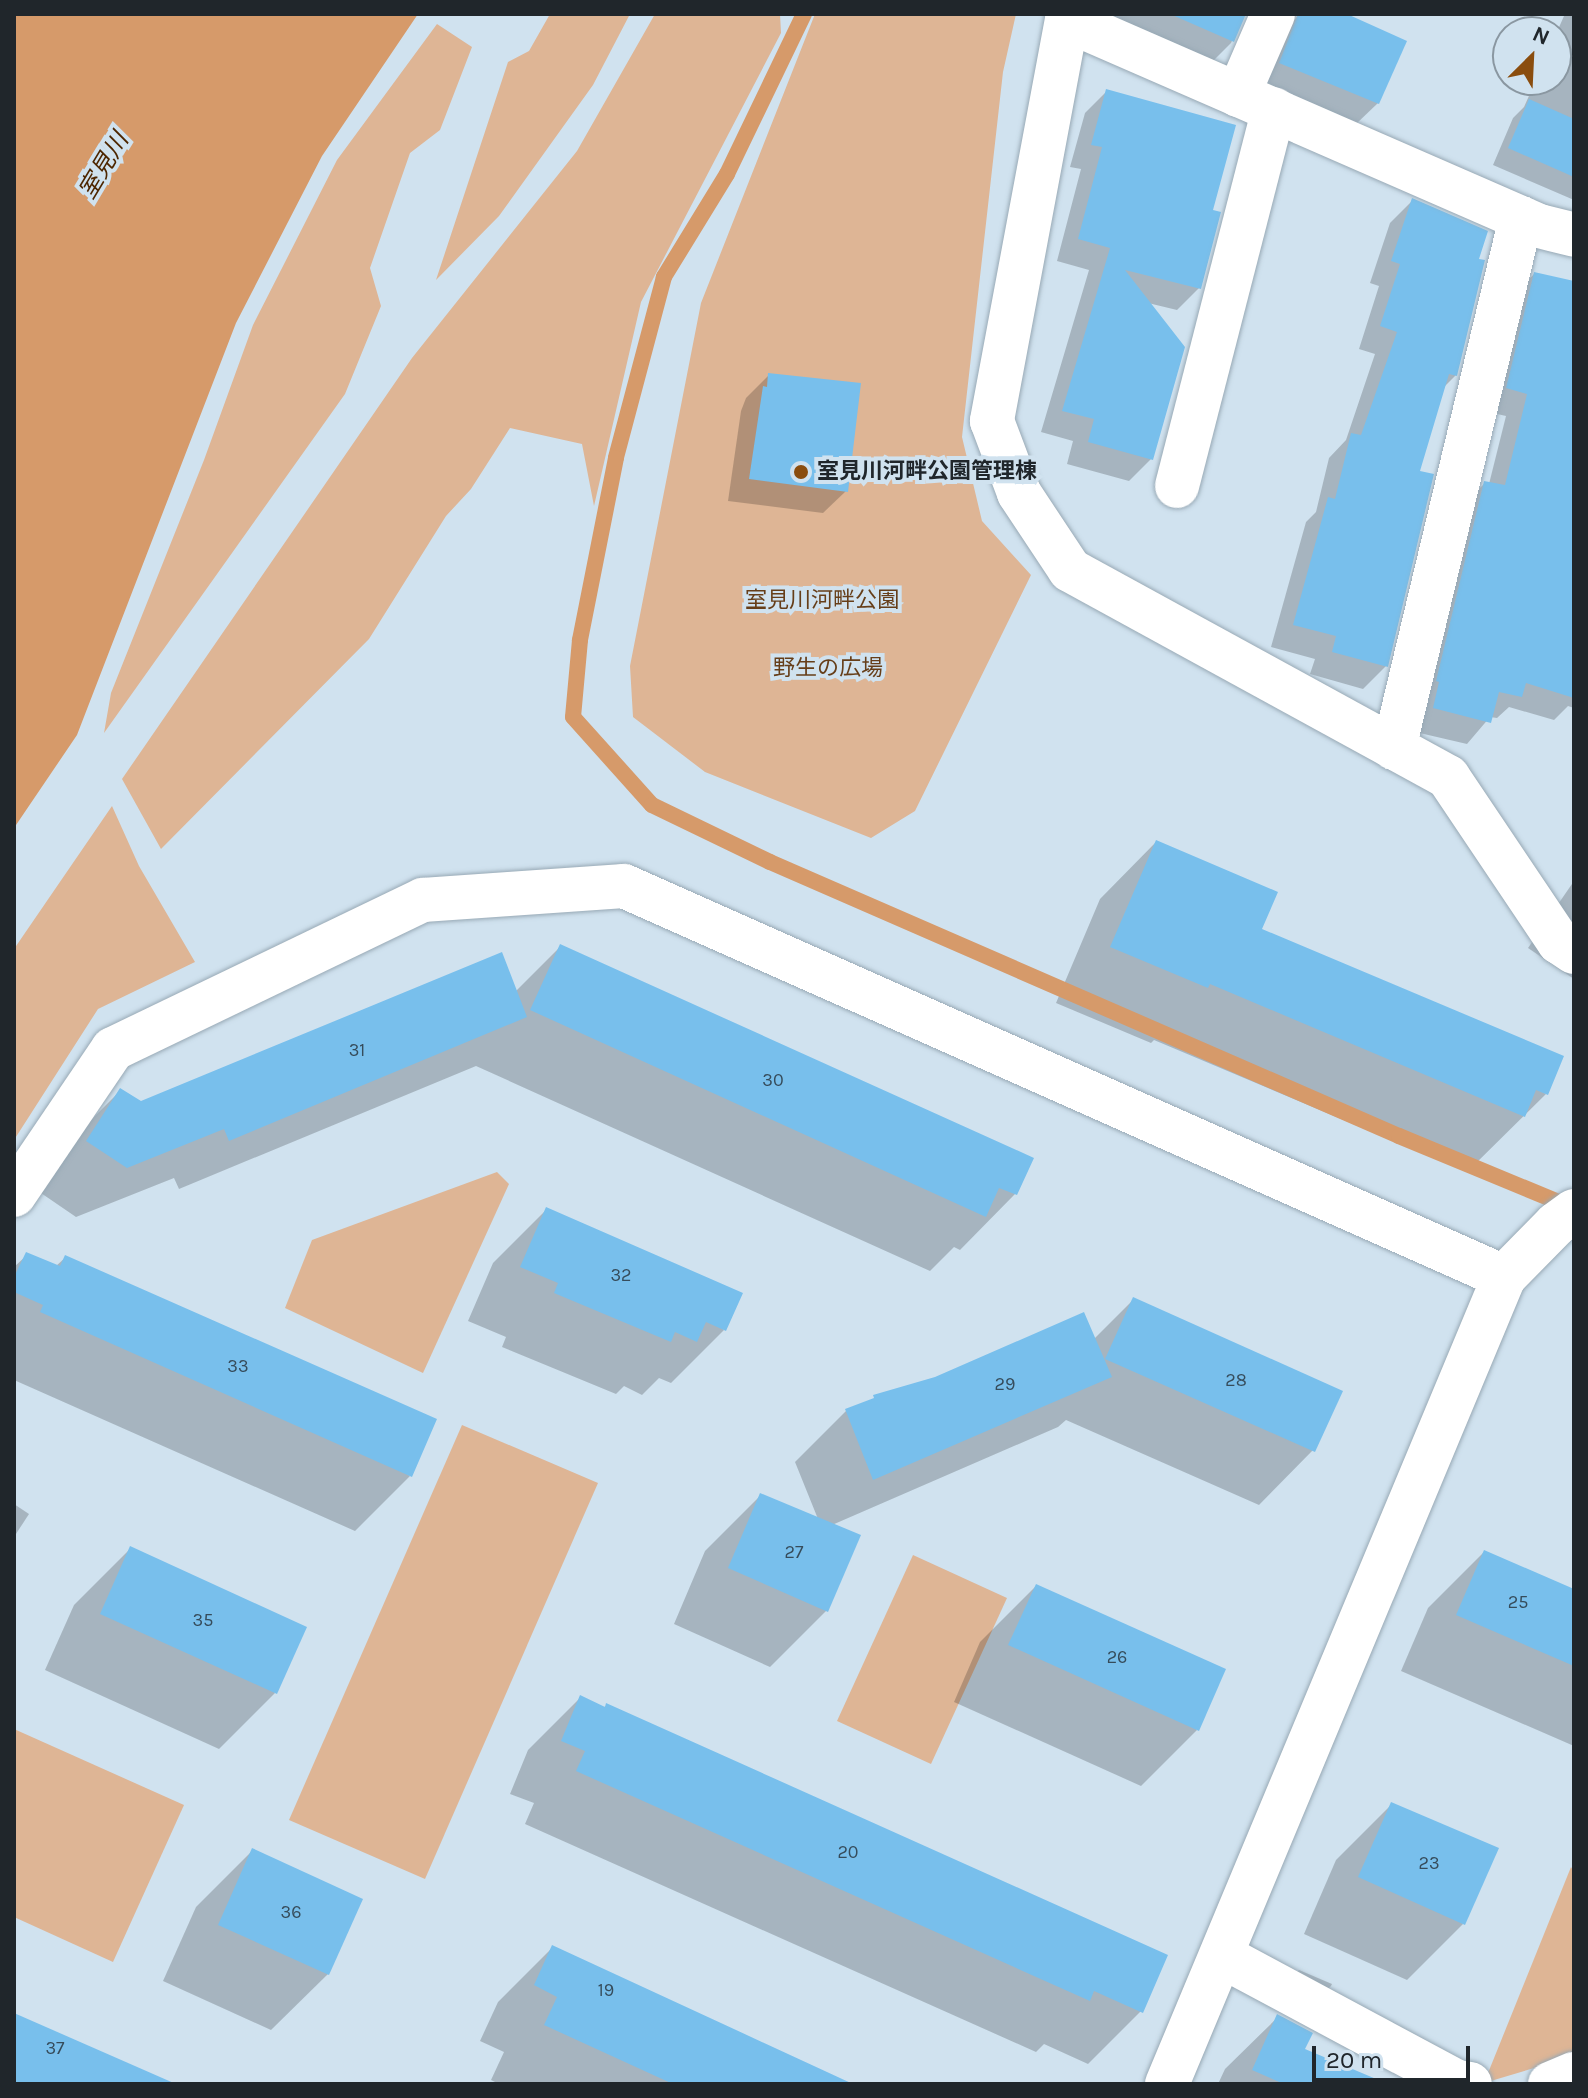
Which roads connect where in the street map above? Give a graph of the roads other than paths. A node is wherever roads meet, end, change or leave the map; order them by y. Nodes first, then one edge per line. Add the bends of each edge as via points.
1 (1273, 14) edge
2 (1068, 17) edge
3 (1256, 102) junction
4 (1521, 218) junction
5 (1574, 235) edge
6 (1177, 486) dead end
7 (1394, 748) junction
8 (1574, 952) edge
9 (14, 1195) edge
10 (1565, 1218) edge
11 (1504, 1277) junction
12 (1222, 1956) junction
13 (1574, 2074) edge
14 (1167, 2084) edge
15 (1470, 2084) edge
16 (1550, 2084) edge

1 - 3 street
2 - 3 street
2 - 7 street via 992,421 1019,493 1070,570
3 - 4 street
3 - 6 street
4 - 5 street
4 - 7 street
7 - 8 street via 1448,777 1559,942
9 - 11 street via 113,1049 423,900 624,886
10 - 11 street
11 - 12 street
12 - 14 street
12 - 15 street via 1457,2082
13 - 16 street

